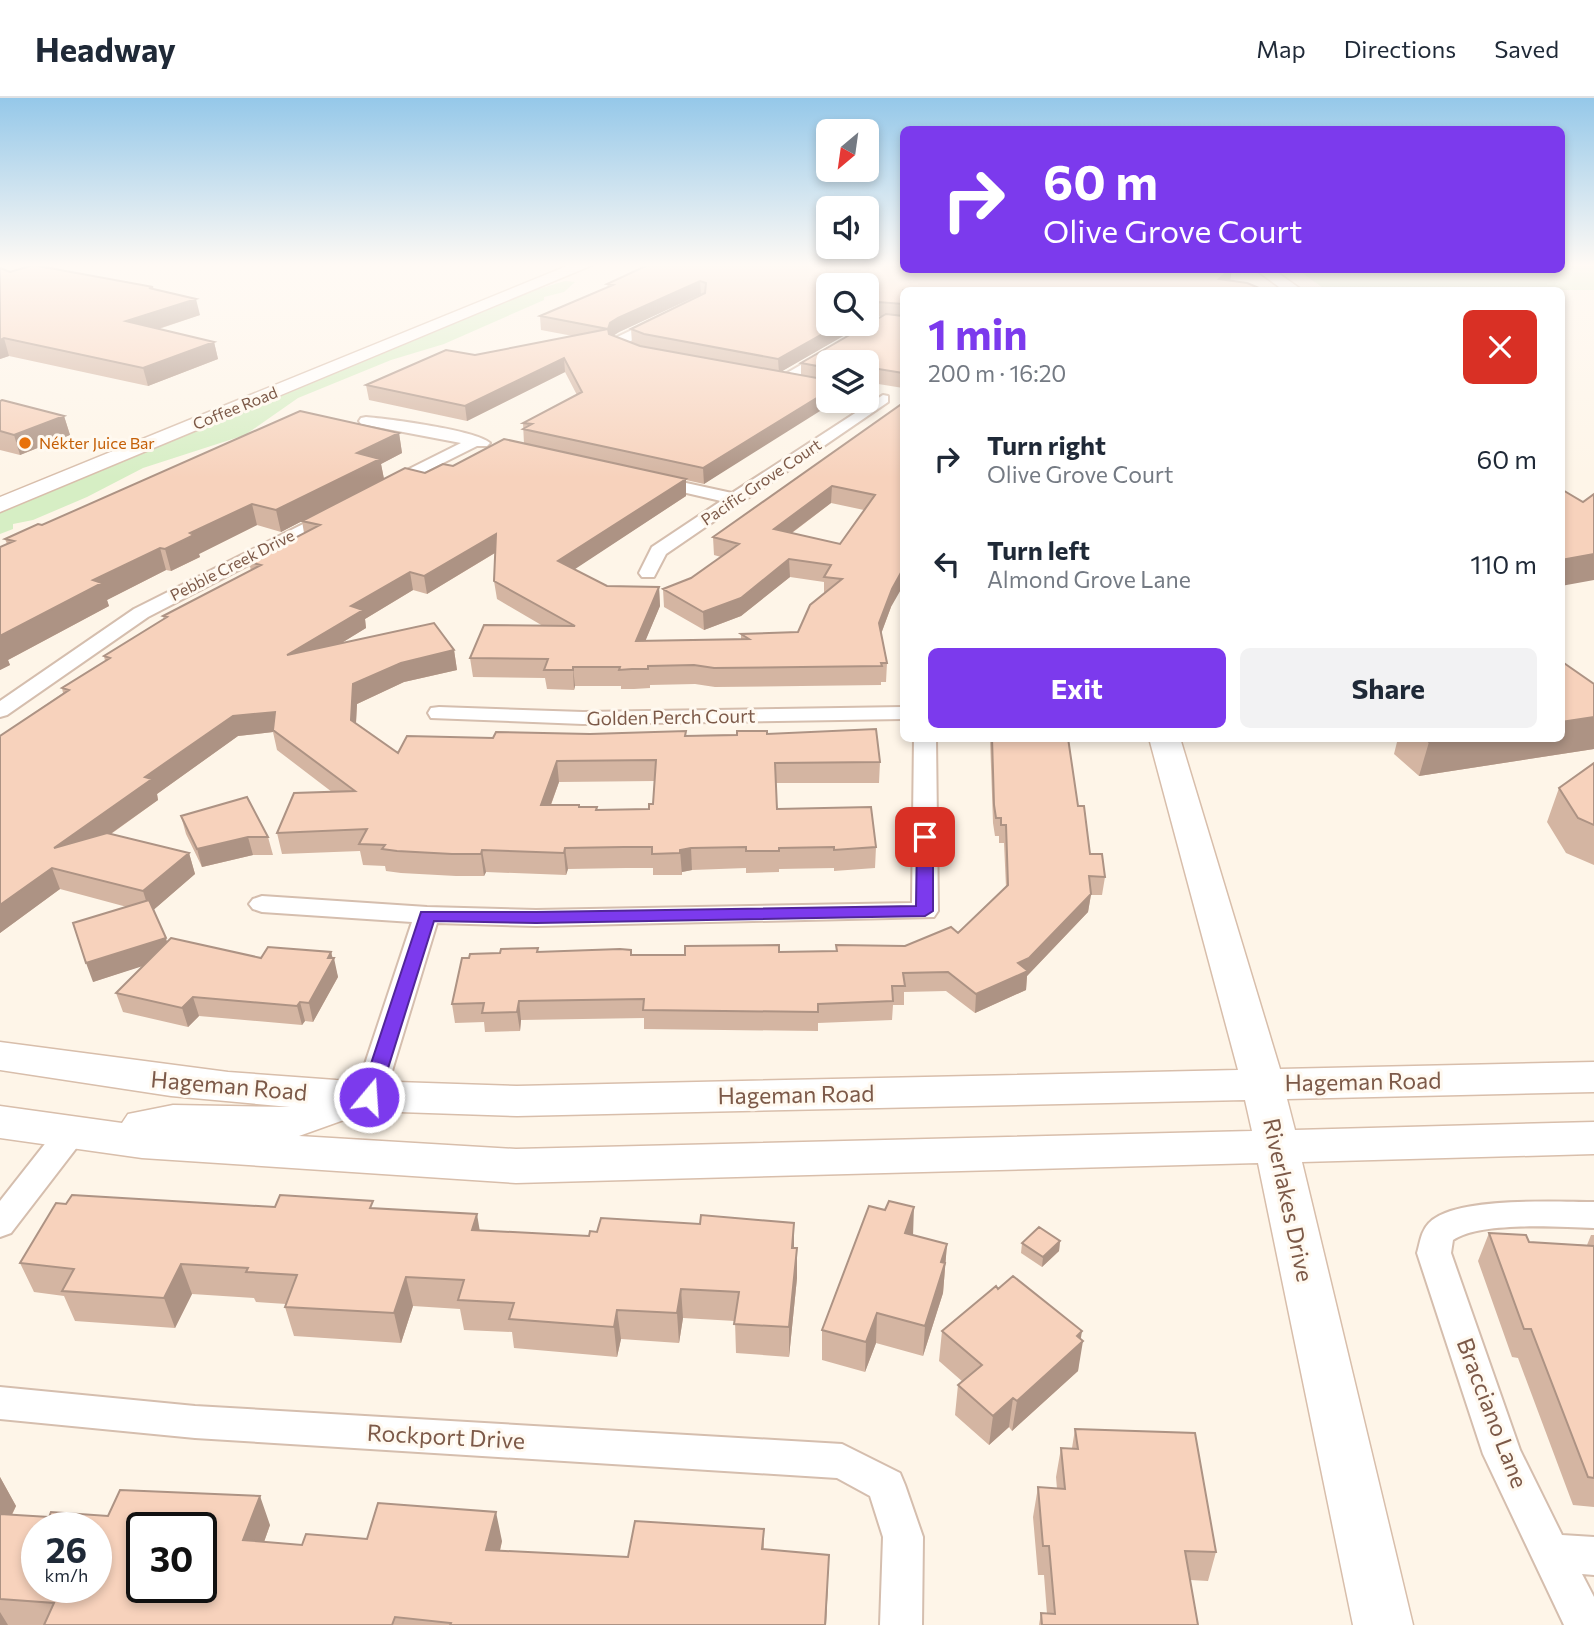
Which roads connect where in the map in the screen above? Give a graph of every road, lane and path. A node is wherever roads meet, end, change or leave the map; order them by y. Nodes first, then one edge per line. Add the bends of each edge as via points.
1 (373, 335) edge
2 (413, 335) edge
3 (629, 335) edge
4 (838, 347) edge
5 (654, 356) edge
6 (805, 385) edge
7 (881, 399) edge
8 (366, 421) dead end
9 (477, 441) junction
10 (504, 447) edge
11 (639, 478) edge
12 (0, 485) edge
13 (735, 499) junction
14 (0, 505) edge
15 (648, 573) dead end
16 (0, 711) edge
17 (439, 713) dead end
18 (900, 713) edge
19 (925, 742) edge
20 (1165, 742) edge
21 (262, 904) dead end
22 (427, 915) junction
23 (0, 1056) edge
24 (1594, 1077) edge
25 (1263, 1084) junction
26 (369, 1097) junction
27 (0, 1122) edge
28 (70, 1134) junction
29 (1594, 1138) edge
30 (1276, 1146) junction
31 (1594, 1214) edge
32 (0, 1224) edge
33 (0, 1403) edge
34 (1551, 1553) junction
35 (1594, 1556) edge
36 (901, 1625) edge
37 (1383, 1625) edge
38 (1586, 1625) edge

1 - 12 main road, Coffee Road
2 - 14 main road, Coffee Road
3 - 5 street via 618,346
4 - 6 street via 776,379
7 - 13 street, Pacific Grove Court
8 - 9 street
9 - 10 street
9 - 16 street, Pebble Creek Drive via 141,612
11 - 13 street
13 - 15 street, Pacific Grove Court via 658,551
17 - 18 street, Golden Perch Court via 583,718
19 - 22 street via 925,911 536,918
20 - 25 main road, Riverlakes Drive
21 - 22 street
22 - 26 street
23 - 26 main road, Hageman Road via 125,1076
24 - 25 main road, Hageman Road
25 - 26 main road, Hageman Road via 517,1101
25 - 30 main road, Riverlakes Drive
26 - 28 main road via 286,1124 173,1121
27 - 28 main road
28 - 30 main road via 298,1154 516,1166
28 - 32 street
29 - 30 main road
30 - 37 main road, Riverlakes Drive
31 - 34 street, Bracciano Lane via 1454,1221 1439,1233 1434,1253 1502,1454
33 - 36 street, Rockport Drive via 195,1422 842,1461 886,1485 902,1537
34 - 35 street
34 - 38 street, Bracciano Lane

